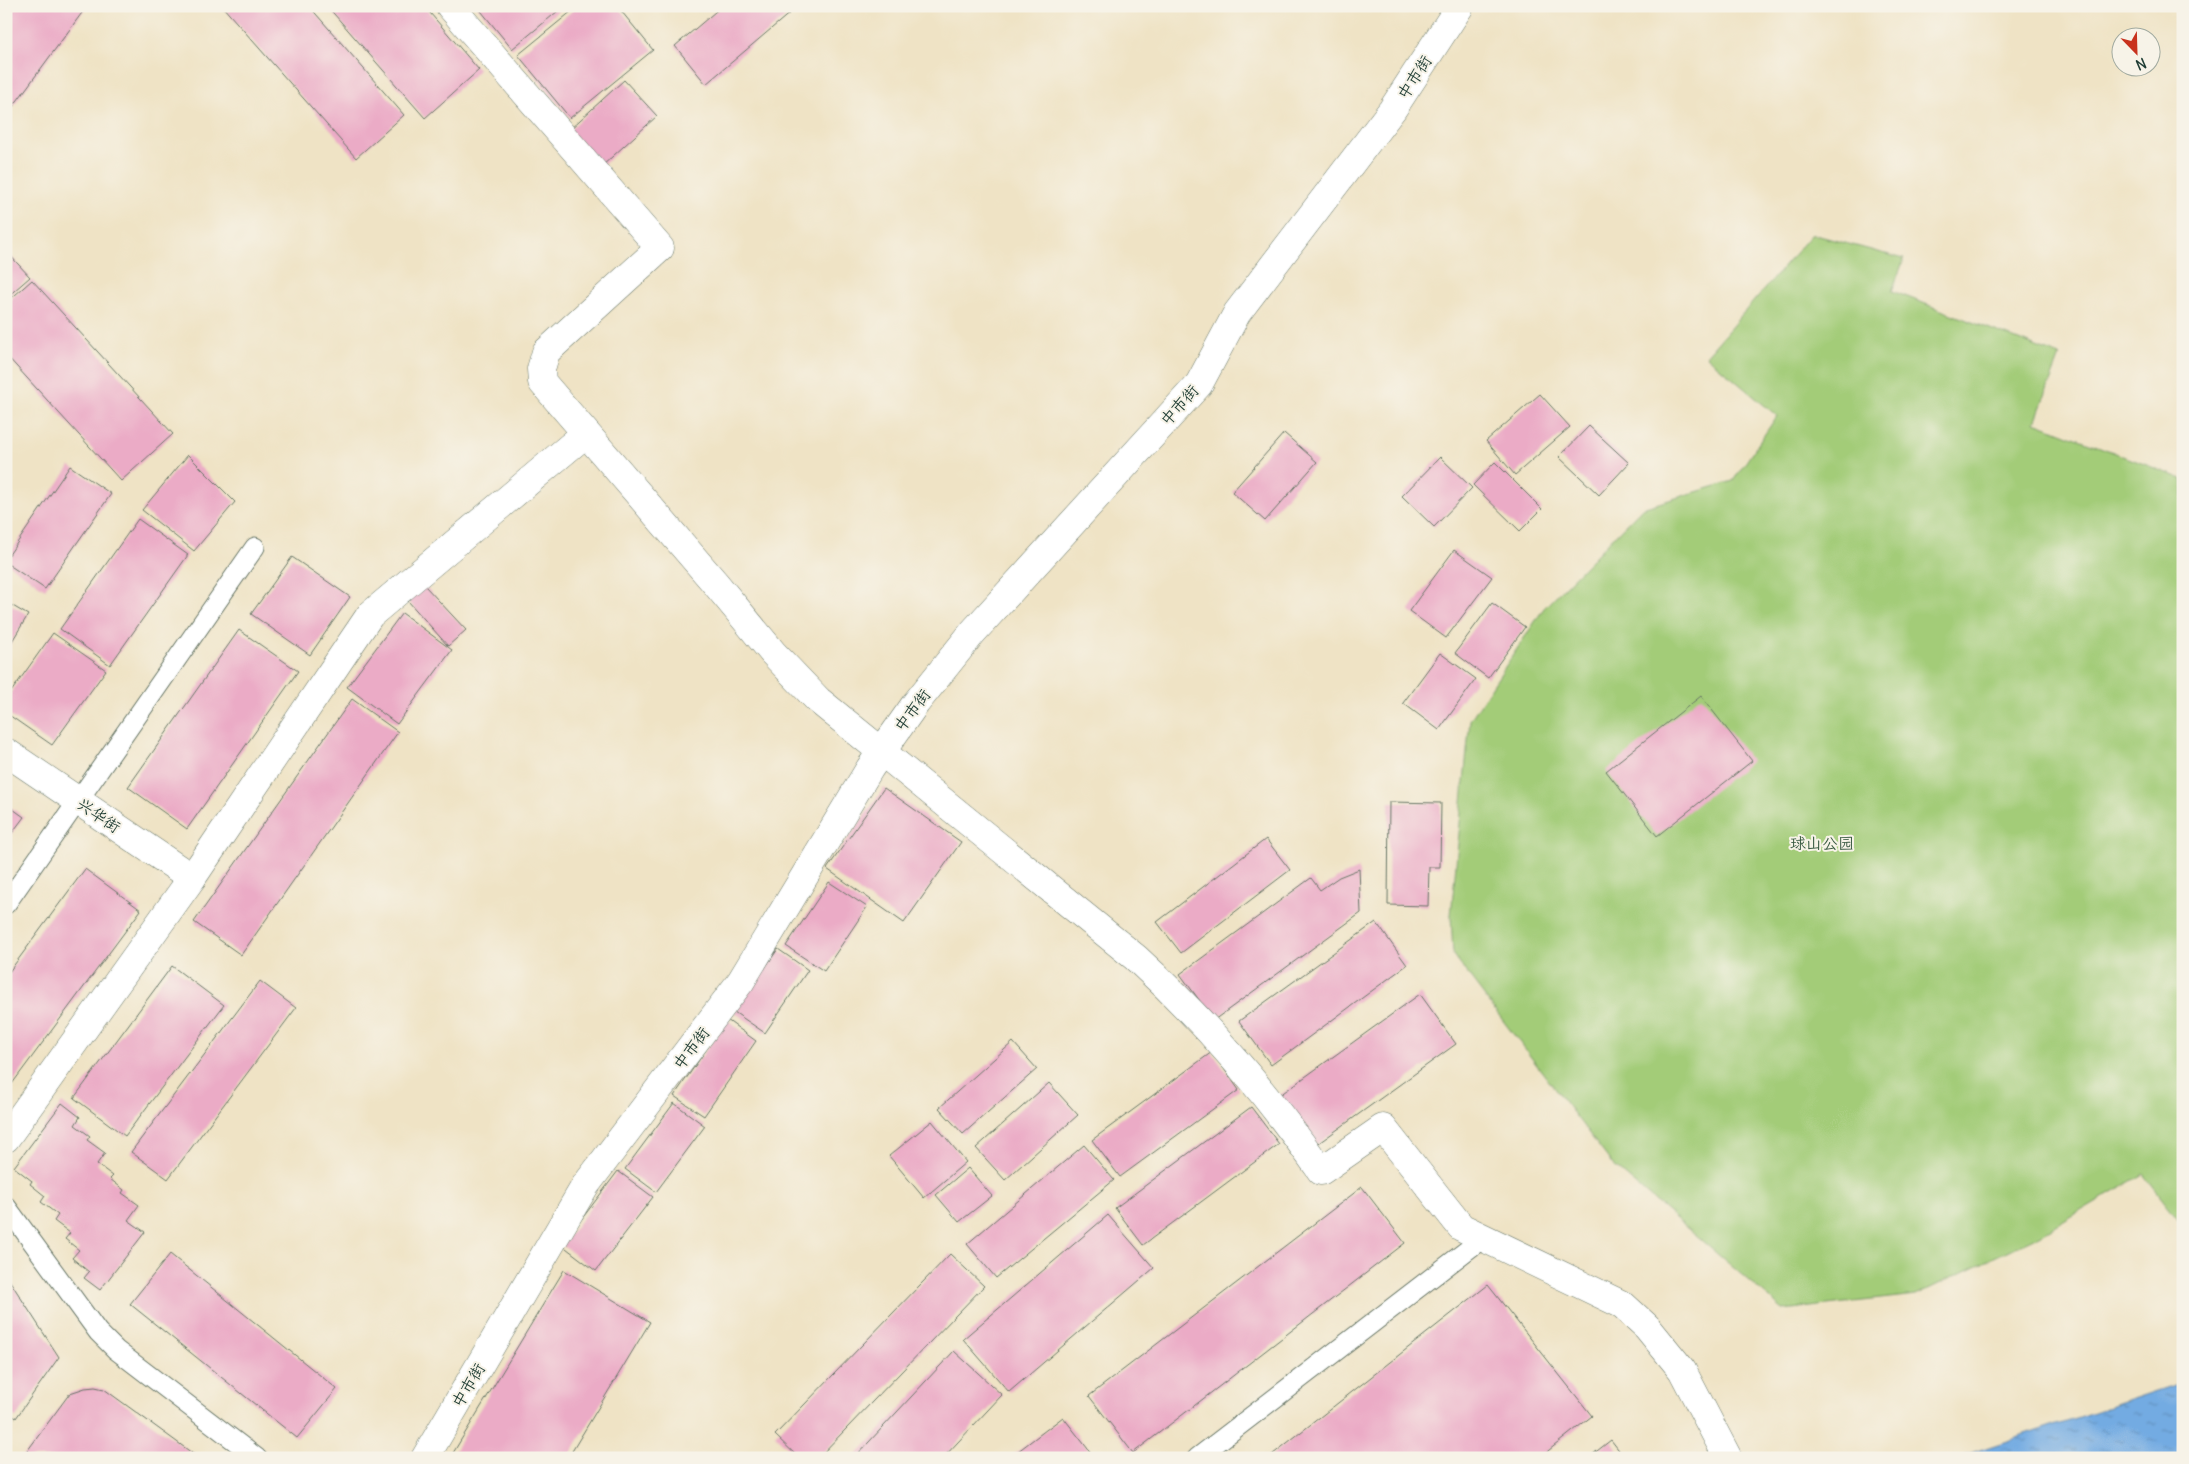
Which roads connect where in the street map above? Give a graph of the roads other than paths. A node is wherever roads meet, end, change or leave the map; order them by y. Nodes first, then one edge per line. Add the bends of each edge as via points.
1 (450, 6) edge
2 (1460, 6) edge
3 (585, 434) junction
4 (255, 548) dead end
5 (882, 751) junction
6 (6, 752) edge
7 (78, 801) junction
8 (192, 878) junction
9 (6, 904) edge
10 (6, 1138) edge
11 (6, 1206) edge
12 (1484, 1238) junction
13 (257, 1458) edge
14 (425, 1458) edge
15 (1197, 1458) edge
16 (1728, 1458) edge

1 - 3 street via 660,248 546,352 541,369 542,382
2 - 5 street, 中市街 via 1392,110 1237,313 1199,384 973,632
3 - 5 street via 772,653 818,700
3 - 8 street via 370,615
4 - 7 lane
5 - 12 street via 1171,990 1246,1070 1321,1171 1383,1128 1461,1227
5 - 14 street, 中市街 via 741,981 586,1186
6 - 7 street, 兴华街
7 - 8 street, 兴华街
7 - 9 lane
8 - 10 street
11 - 13 lane via 98,1332 116,1350
12 - 15 lane
12 - 16 street via 1623,1304 1647,1326 1682,1370

